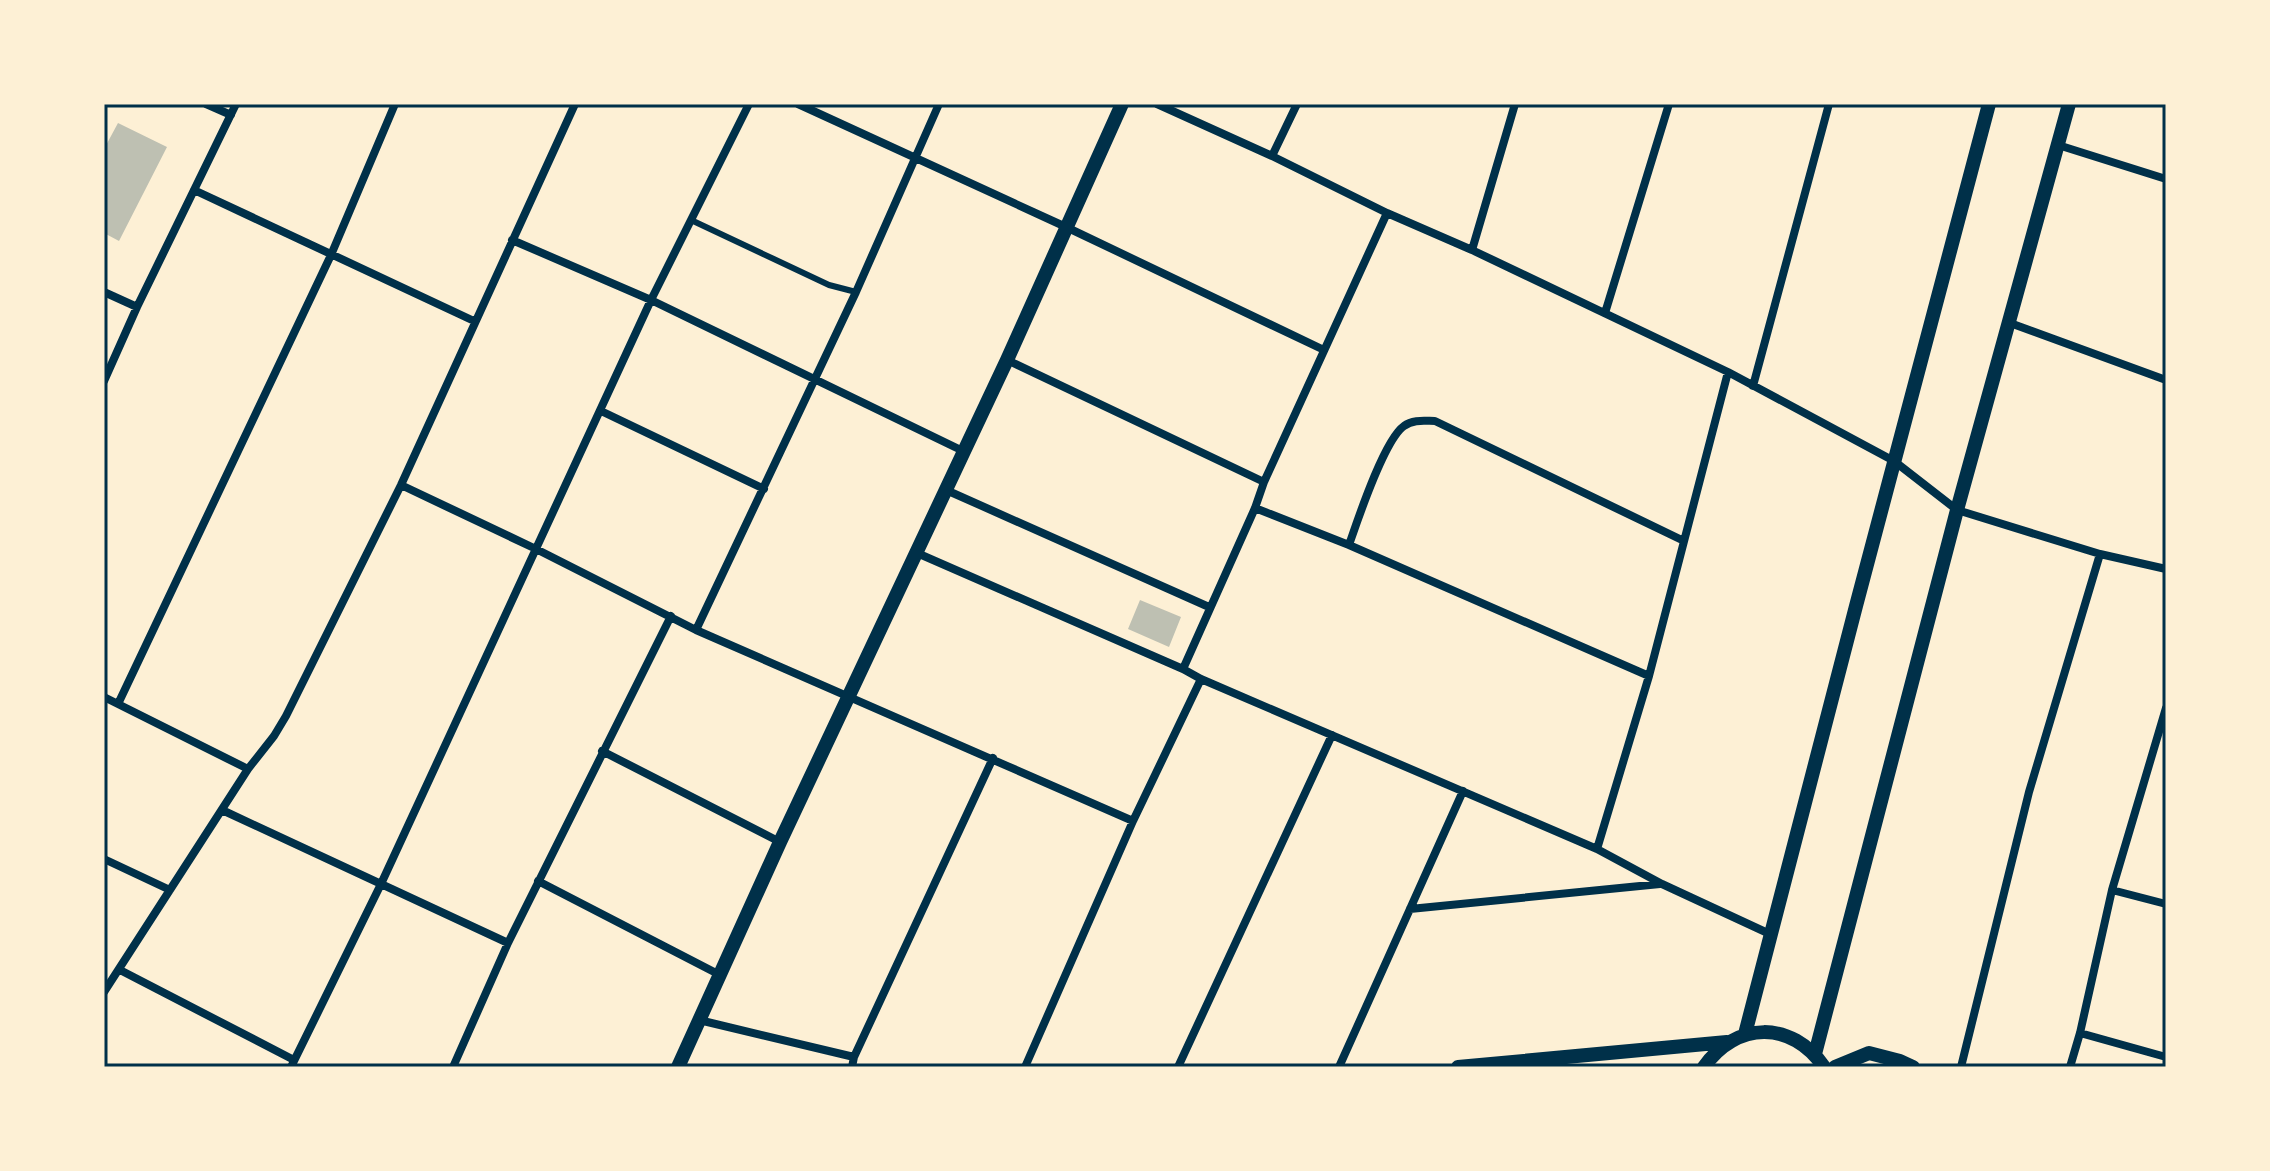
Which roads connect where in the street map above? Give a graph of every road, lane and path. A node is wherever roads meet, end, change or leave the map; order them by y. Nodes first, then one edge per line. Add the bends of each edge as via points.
1 (206, 104) edge
2 (236, 104) edge
3 (395, 104) edge
4 (575, 104) edge
5 (749, 104) edge
6 (798, 104) edge
7 (939, 104) edge
8 (1122, 104) edge
9 (1157, 104) edge
10 (1297, 104) edge
11 (1515, 104) edge
12 (1669, 104) edge
13 (1829, 104) edge
14 (1989, 104) edge
15 (2069, 104) edge
16 (231, 115) junction
17 (2058, 145) junction
18 (1272, 156) junction
19 (915, 158) junction
20 (2166, 179) edge
21 (194, 190) junction
22 (1387, 213) junction
23 (691, 220) junction
24 (1066, 227) junction
25 (512, 240) junction
26 (1472, 250) junction
27 (331, 255) junction
28 (104, 292) edge
29 (856, 292) junction
30 (651, 300) junction
31 (137, 307) junction
32 (1605, 313) junction
33 (474, 321) junction
34 (2010, 323) junction
35 (1324, 350) junction
36 (1007, 360) junction
37 (1728, 372) junction
38 (815, 380) junction
39 (2166, 380) edge
40 (104, 381) edge
41 (1753, 386) junction
42 (601, 411) junction
43 (963, 451) junction
44 (1894, 461) junction
45 (1264, 482) junction
46 (401, 485) junction
47 (764, 489) junction
48 (946, 490) junction
49 (1255, 508) junction
50 (1957, 510) junction
51 (1684, 541) junction
52 (1349, 545) junction
53 (536, 549) junction
54 (917, 553) junction
55 (2100, 554) junction
56 (2166, 569) edge
57 (1209, 607) junction
58 (671, 616) junction
59 (696, 630) junction
60 (1183, 669) junction
61 (1649, 676) junction
62 (1201, 679) junction
63 (849, 696) junction
64 (104, 697) edge
65 (118, 704) junction
66 (2166, 708) edge
67 (1332, 735) junction
68 (2155, 744) junction
69 (2166, 747) edge
70 (602, 751) junction
71 (993, 758) junction
72 (248, 769) junction
73 (1463, 791) junction
74 (222, 810) junction
75 (1133, 821) junction
76 (780, 842) junction
77 (1597, 849) junction
78 (104, 859) edge
79 (538, 881) junction
80 (381, 884) junction
81 (1662, 884) junction
82 (170, 890) junction
83 (2112, 890) junction
84 (2166, 904) edge
85 (1410, 909) junction
86 (1772, 935) junction
87 (508, 943) junction
88 (120, 970) junction
89 (720, 975) junction
90 (104, 992) edge
91 (699, 1020) junction
92 (2080, 1033) junction
93 (1745, 1034) junction
94 (1727, 1042) junction
95 (1815, 1054) junction
96 (2166, 1057) edge
97 (853, 1062) edge
98 (292, 1064) edge
99 (453, 1067) edge
100 (678, 1067) edge
101 (1025, 1067) edge
102 (1178, 1067) edge
103 (1339, 1067) edge
104 (1458, 1067) edge
105 (1704, 1067) edge
106 (1824, 1067) edge
107 (1835, 1067) edge
108 (1913, 1067) edge
109 (1961, 1067) edge
110 (2070, 1067) edge

1 - 16 street
2 - 16 street
3 - 27 street
4 - 25 street
5 - 23 street
6 - 19 street
7 - 19 street
8 - 24 street
9 - 18 street
10 - 18 street
11 - 26 street
12 - 32 street
13 - 41 street
14 - 44 street
15 - 17 street
16 - 21 street
17 - 20 street
17 - 34 street
18 - 22 street
19 - 24 street
19 - 29 street
21 - 27 street
21 - 31 street
22 - 26 street
22 - 35 street
23 - 29 lane via 829,285
23 - 30 street
24 - 35 street
24 - 36 street
25 - 30 street
25 - 33 street
26 - 32 street
27 - 33 street
27 - 65 street
28 - 31 street
29 - 38 street
30 - 38 street
30 - 42 street
31 - 40 street
32 - 37 street
33 - 46 street
34 - 39 street
34 - 50 street
35 - 45 street
36 - 43 street
36 - 45 street
37 - 41 street
37 - 51 street
38 - 43 street
38 - 47 street
41 - 44 street
42 - 47 street
42 - 53 street
43 - 48 street
44 - 50 street
44 - 86 street
45 - 49 street
46 - 53 street
46 - 72 street via 286,716
47 - 59 street
48 - 54 street
48 - 57 street
49 - 52 street
49 - 57 street
50 - 55 street
50 - 95 street
51 - 52 street via 1435,421 1419,420 1404,425 1394,438
51 - 61 street
52 - 61 street
53 - 58 street
53 - 80 street
54 - 60 street
54 - 63 street
55 - 56 street
55 - 109 street via 2029,792
57 - 60 street
58 - 59 street
58 - 70 street
59 - 63 street
60 - 62 street
61 - 77 street
62 - 67 street
62 - 75 street
63 - 71 street
63 - 76 street
64 - 65 street
65 - 72 street
66 - 68 street
67 - 73 street
67 - 102 street
68 - 69 street
68 - 83 street
70 - 76 street
70 - 79 street
71 - 75 street
71 - 97 street
72 - 74 street
73 - 77 street
73 - 85 street
74 - 80 street
74 - 82 street
75 - 101 street
76 - 89 street
77 - 81 street
78 - 82 street
79 - 87 street
79 - 89 street
80 - 87 street
80 - 98 street
81 - 85 street
81 - 86 street
82 - 88 street
83 - 84 street
83 - 92 street
85 - 103 street
86 - 93 street
87 - 99 street
88 - 90 street
88 - 98 street
89 - 91 street
91 - 97 street
91 - 100 street
92 - 96 street
92 - 110 street
93 - 94 street
93 - 95 street via 1783,1034
94 - 104 street
94 - 105 street
95 - 106 street
107 - 108 street via 1869,1053

